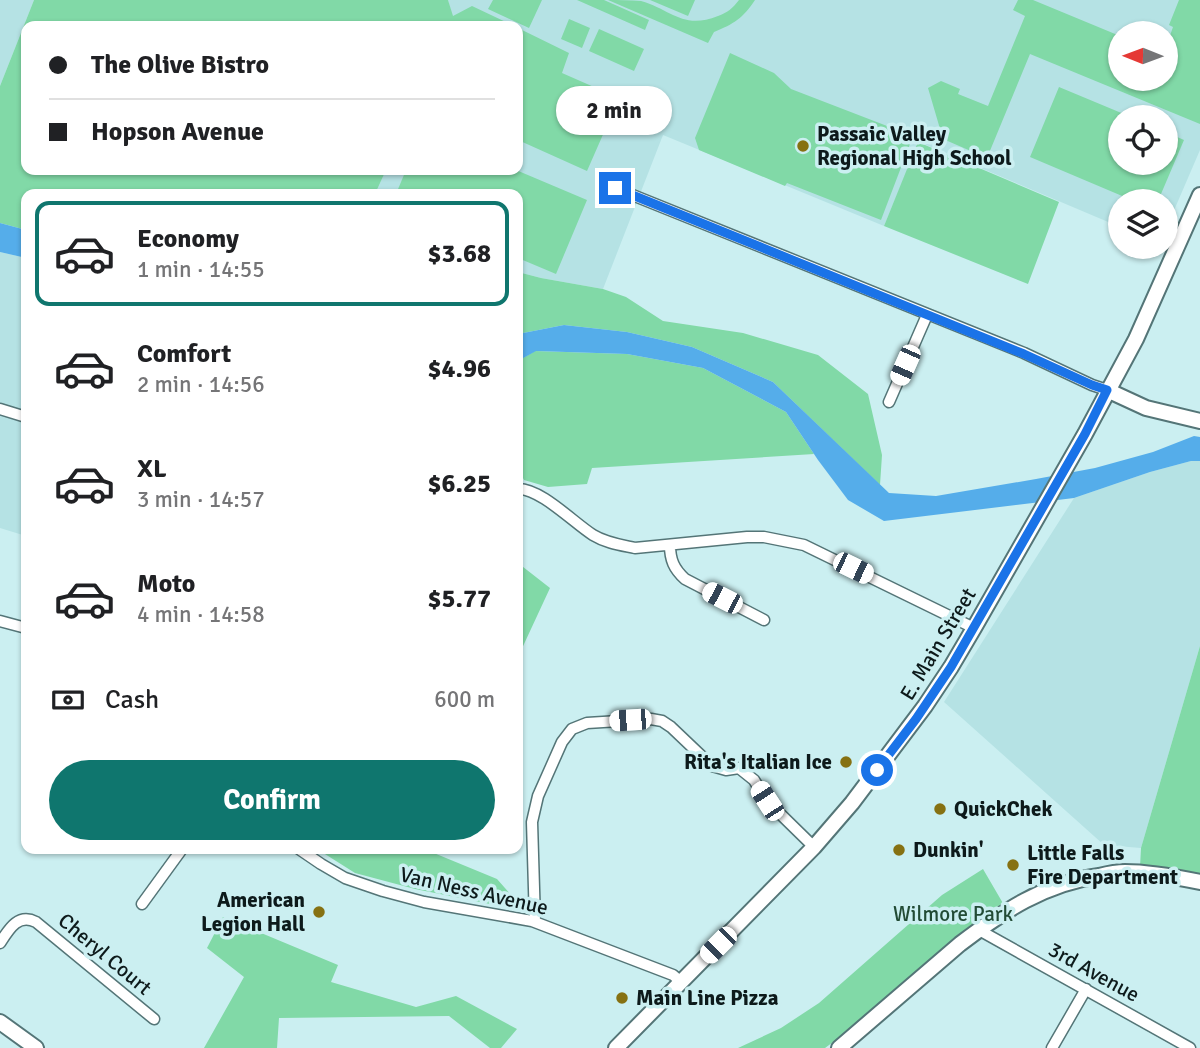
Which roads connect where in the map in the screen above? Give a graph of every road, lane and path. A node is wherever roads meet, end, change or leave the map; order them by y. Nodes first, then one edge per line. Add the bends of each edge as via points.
1 (615, 188) dead end
2 (1200, 195) edge
3 (927, 315) junction
4 (1107, 390) junction
5 (888, 402) dead end
6 (0, 409) edge
7 (21, 415) edge
8 (1200, 421) edge
9 (523, 489) edge
10 (670, 545) junction
11 (764, 620) dead end
12 (0, 621) edge
13 (21, 627) edge
14 (974, 628) junction
15 (814, 847) junction
16 (178, 854) edge
17 (306, 854) edge
18 (1200, 882) edge
19 (142, 904) dead end
20 (535, 922) junction
21 (979, 930) junction
22 (0, 943) edge
23 (681, 982) junction
24 (1086, 989) junction
25 (154, 1019) dead end
26 (0, 1022) edge
27 (36, 1048) edge
28 (617, 1048) edge
29 (839, 1048) edge
30 (1052, 1048) edge
31 (1190, 1048) edge

1 - 3 street
2 - 4 main road, E. Main Street via 1136,339
3 - 4 street
3 - 5 street
4 - 8 main road via 1146,408
4 - 14 main road, E. Main Street
6 - 7 street
9 - 10 street via 605,541 635,548
10 - 11 street via 672,562 685,579
10 - 14 street via 747,537 804,545
12 - 13 street
14 - 15 main road, E. Main Street via 916,719
15 - 20 street via 767,801 754,780 738,768 712,766 662,721 587,723 572,729 562,741 538,796 532,822
15 - 23 main road, E. Main Street
16 - 19 street
17 - 20 street, Van Ness Avenue via 345,878 383,891
18 - 21 main road via 1124,872 1089,877 1023,901
20 - 23 street, Van Ness Avenue
21 - 24 street, 3rd Avenue
21 - 29 main road
22 - 25 street, Cheryl Court via 15,923 25,919 36,922
23 - 28 main road, E. Main Street
24 - 30 street
24 - 31 street, 3rd Avenue
26 - 27 main road

